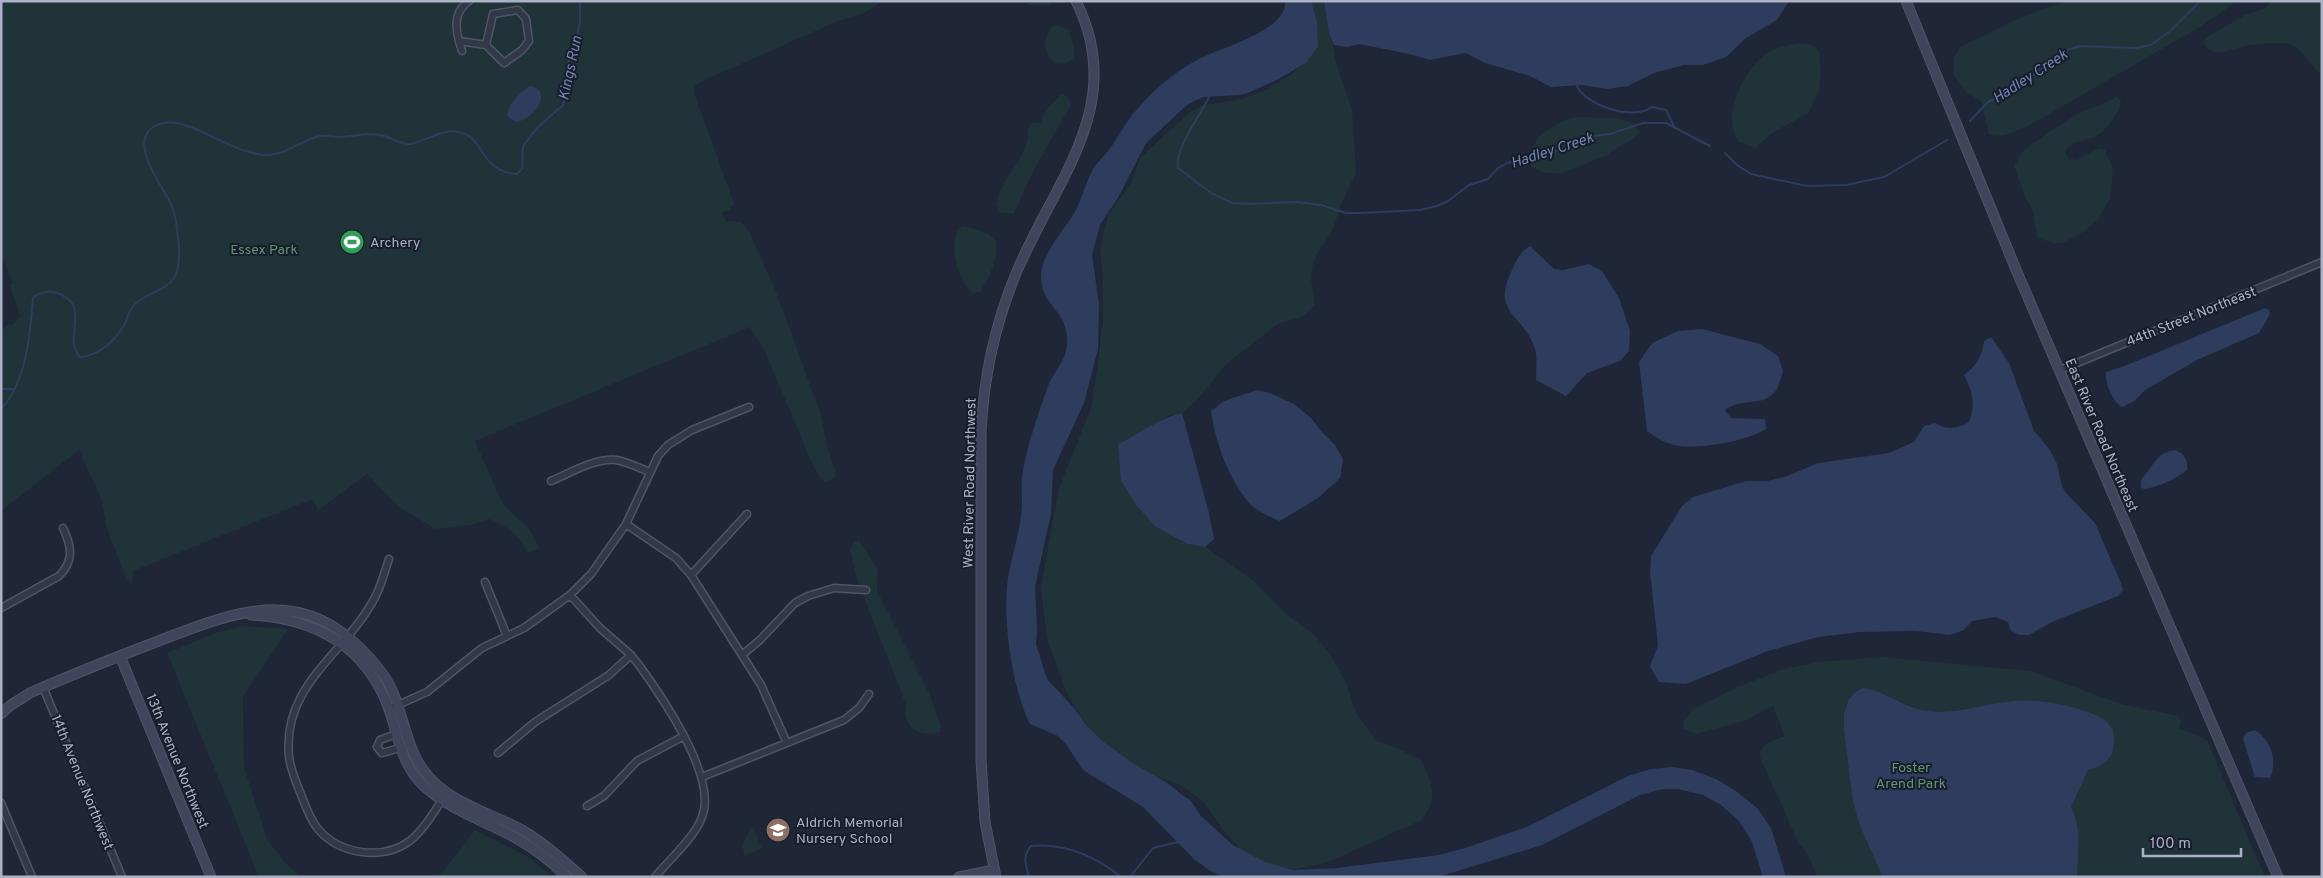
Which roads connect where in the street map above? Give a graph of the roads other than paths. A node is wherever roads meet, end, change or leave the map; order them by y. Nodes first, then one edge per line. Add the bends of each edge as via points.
1 (469, 1) edge
2 (1076, 1) edge
3 (1906, 1) edge
4 (458, 41) junction
5 (486, 45) junction
6 (462, 51) dead end
7 (2322, 262) edge
8 (2060, 370) junction
9 (750, 407) dead end
10 (650, 472) junction
11 (551, 481) dead end
12 (747, 514) dead end
13 (626, 524) junction
14 (63, 528) dead end
15 (389, 559) dead end
16 (691, 575) junction
17 (485, 582) dead end
18 (866, 590) dead end
19 (570, 595) junction
20 (1, 608) edge
21 (507, 636) junction
22 (345, 639) junction
23 (631, 655) junction
24 (742, 655) junction
25 (120, 656) junction
26 (43, 687) junction
27 (869, 694) dead end
28 (393, 707) junction
29 (1, 714) edge
30 (396, 734) junction
31 (684, 736) junction
32 (786, 743) junction
33 (400, 748) junction
34 (498, 752) dead end
35 (702, 777) junction
36 (443, 797) junction
37 (1, 803) edge
38 (587, 806) dead end
39 (995, 874) edge
40 (32, 877) edge
41 (122, 877) edge
42 (211, 877) edge
43 (567, 877) edge
44 (582, 877) edge
45 (655, 877) edge
46 (959, 877) edge
47 (2278, 877) edge

1 - 4 street via 456,18
2 - 39 street, West River Road Northwest via 1094,49 1096,79 1092,107 1081,140 1007,296 992,341 984,387 981,431 982,760 985,822
3 - 8 street, East River Road Northeast
4 - 5 street
4 - 6 street
5 - 5 street via 493,14 518,10 526,19 529,41 504,63
7 - 8 street, 44th Street Northeast
8 - 47 street, East River Road Northeast
9 - 10 street via 679,437 658,456
10 - 11 street via 614,460 603,461
10 - 13 street
12 - 16 street
13 - 16 street via 661,547
13 - 19 street via 591,574
14 - 20 street via 71,551 66,569
15 - 22 street via 373,602
16 - 24 street
17 - 21 street
18 - 24 street via 834,588 808,596 795,603
19 - 21 street via 538,620
19 - 23 street
21 - 28 street via 482,648 427,692
22 - 25 street via 299,621 234,614
22 - 28 street
22 - 36 street via 304,690 289,727 291,769 312,821 336,843 359,852 377,853 409,842
23 - 31 street
23 - 34 street via 609,676 535,722
24 - 32 street via 761,686
25 - 26 street
25 - 42 street, 13th Avenue Northwest
26 - 29 street via 23,696
26 - 41 street, 14th Avenue Northwest
27 - 32 street via 844,720
28 - 30 street
28 - 36 street via 421,768
30 - 33 street
30 - 33 street via 380,740 376,747 382,753
31 - 35 street
31 - 38 street via 637,761 604,796
32 - 35 street
33 - 36 street via 416,777
35 - 45 street via 706,803 701,820
36 - 43 street via 530,846
36 - 44 street via 537,840
37 - 40 street
39 - 46 street

